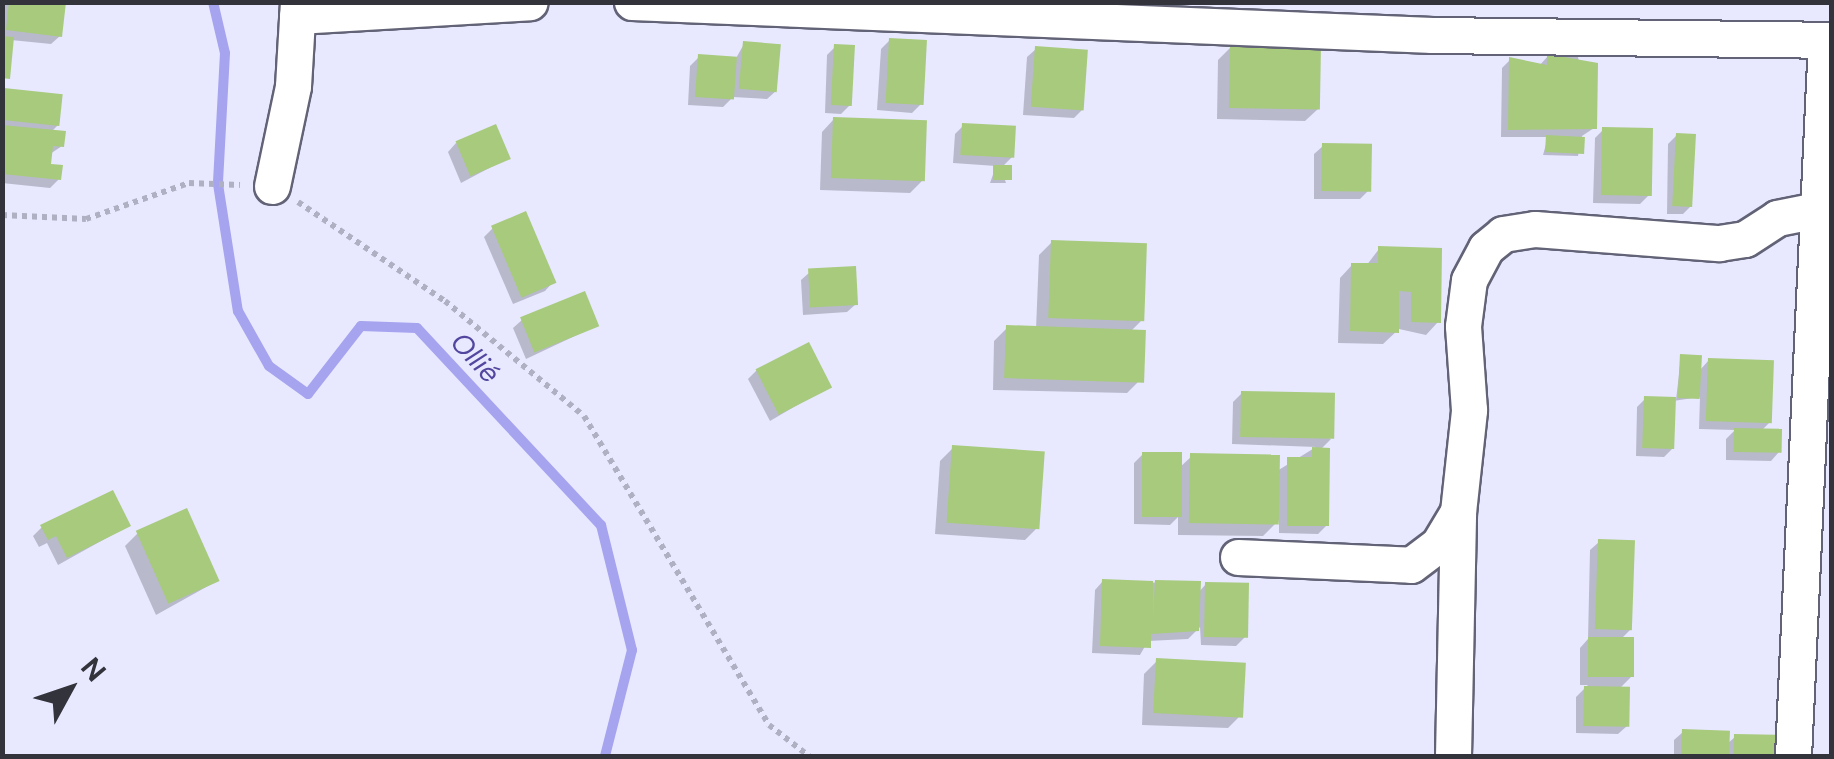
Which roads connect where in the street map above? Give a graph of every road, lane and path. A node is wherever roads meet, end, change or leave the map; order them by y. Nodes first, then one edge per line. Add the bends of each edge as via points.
1 (530, 2) edge
2 (632, 2) edge
3 (298, 9) edge
4 (1148, 13) edge
5 (1829, 41) edge
6 (272, 186) junction
7 (1822, 209) junction
8 (2, 215) edge
9 (1458, 512) junction
10 (1238, 557) dead end
11 (809, 756) edge
12 (1452, 756) edge
13 (1793, 756) edge

1 - 3 street
2 - 4 street
3 - 6 street via 293,86
4 - 5 street
5 - 7 street
6 - 8 path via 189,183 86,219
6 - 11 path via 444,301 584,416 769,725
7 - 9 street via 1719,242 1535,229 1503,234 1486,248 1470,280 1463,326 1468,410
7 - 13 street
9 - 10 street via 1438,544 1411,565
9 - 12 street

